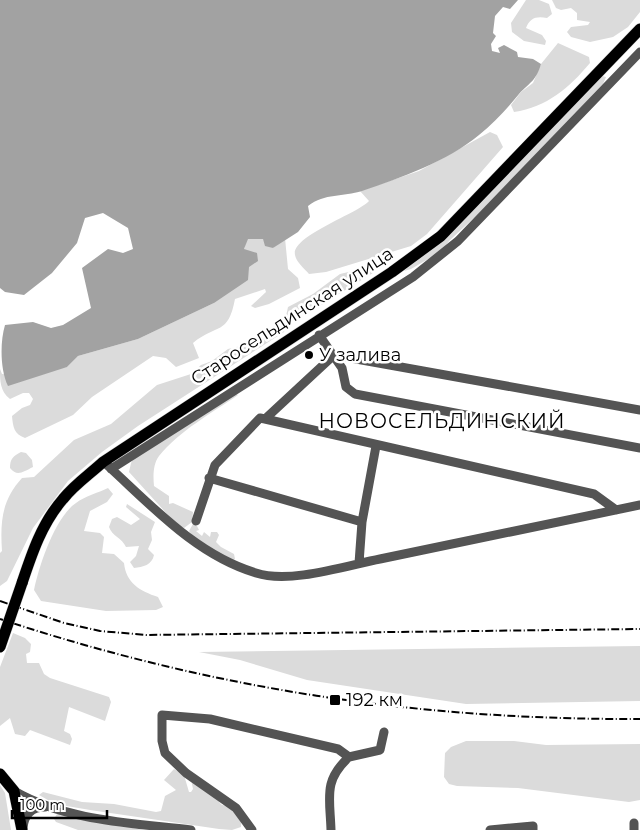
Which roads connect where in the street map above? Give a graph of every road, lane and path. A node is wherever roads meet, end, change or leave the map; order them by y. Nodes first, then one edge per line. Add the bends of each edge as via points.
1 (640, 29) edge
2 (640, 52) edge
3 (392, 272) junction
4 (400, 284) junction
5 (319, 335) junction
6 (334, 355) junction
7 (640, 410) edge
8 (265, 418) junction
9 (376, 446) junction
10 (640, 448) edge
11 (107, 465) junction
12 (209, 478) junction
13 (640, 505) edge
14 (616, 510) junction
15 (196, 521) dead end
16 (362, 522) junction
17 (359, 563) junction
18 (0, 647) edge
19 (384, 732) dead end
20 (349, 757) junction
21 (0, 774) edge
22 (14, 791) junction
23 (48, 807) junction
24 (533, 828) edge
25 (23, 830) edge
26 (191, 830) edge
27 (252, 830) edge
28 (331, 830) edge
29 (490, 830) edge

1 - 3 main road, Старосельдинская улица via 441,236
2 - 4 street via 458,241
3 - 4 street
3 - 11 main road, Старосельдинская улица
4 - 5 street
5 - 6 street
5 - 11 street
6 - 7 street
6 - 8 street
6 - 10 street via 342,368 346,387 355,394
8 - 9 street
8 - 12 street via 260,418 215,465
9 - 14 street via 594,494
9 - 16 street
11 - 17 street via 205,550 258,574 299,574
11 - 18 main road, Старосельдинская улица, bridge via 63,498 48,519 35,546
12 - 15 street
12 - 16 street
13 - 14 street
14 - 17 street
16 - 17 street
19 - 20 street via 380,750
20 - 27 street via 338,749 236,724 162,715 165,752 186,773 236,808
20 - 28 street via 331,778
21 - 22 main road
22 - 23 street
22 - 25 main road
23 - 25 street via 38,807 26,815
23 - 26 street
24 - 29 street

